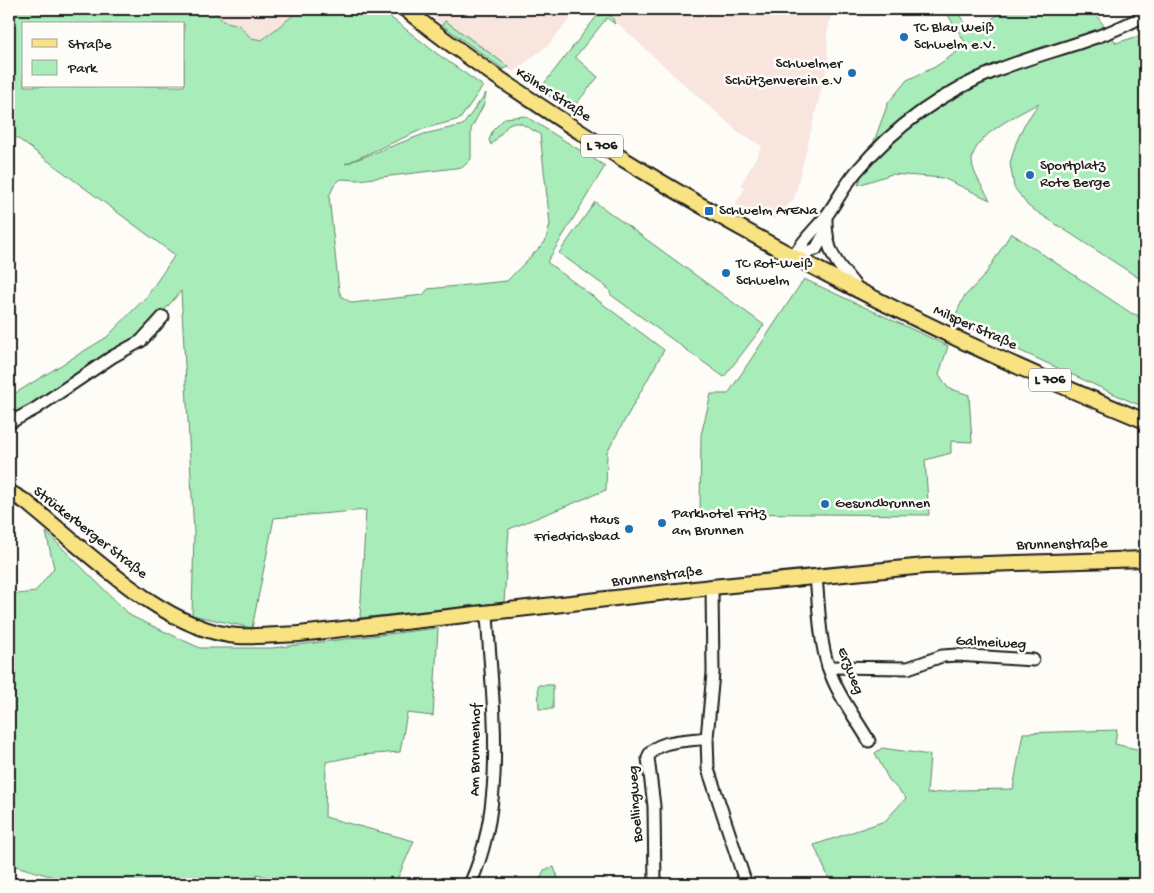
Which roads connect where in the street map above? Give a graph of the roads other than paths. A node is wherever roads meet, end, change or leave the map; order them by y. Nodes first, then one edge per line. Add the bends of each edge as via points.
1 (405, 9) edge
2 (1145, 15) edge
3 (826, 216) junction
4 (826, 231) junction
5 (794, 257) junction
6 (861, 293) junction
7 (163, 317) dead end
8 (1145, 420) edge
9 (9, 423) edge
10 (9, 492) edge
11 (1145, 559) edge
12 (816, 577) junction
13 (712, 587) junction
14 (487, 614) junction
15 (177, 617) joint
16 (1034, 660) dead end
17 (828, 667) junction
18 (707, 738) junction
19 (869, 741) dead end
20 (470, 884) edge
21 (655, 884) edge
22 (746, 884) edge

1 - 5 main road, Kölner Straße / L 706 via 535,105 701,207
2 - 3 street via 954,88 886,141 856,172
3 - 4 street
3 - 5 street
4 - 5 street via 816,249
4 - 6 street via 833,258
5 - 6 main road, Milsper Straße / L 706
6 - 8 main road, Milsper Straße / L 706
7 - 9 street via 141,341
10 - 15 main road, Strückerberger Straße via 26,502 120,580
11 - 12 main road, Brunnenstraße via 934,566
12 - 13 main road, Brunnenstraße
12 - 17 street, Erzweg
13 - 14 main road, Brunnenstraße
13 - 18 street via 713,673
14 - 15 main road, Brunnenstraße via 299,634 238,636 194,625
14 - 20 street, Am Brunnenhof via 494,721 493,773 490,813
16 - 17 street, Galmeiweg via 957,655 942,656 908,668
17 - 19 street, Erzweg
18 - 21 street, Boellingweg via 657,746 650,752
18 - 22 street via 708,769

